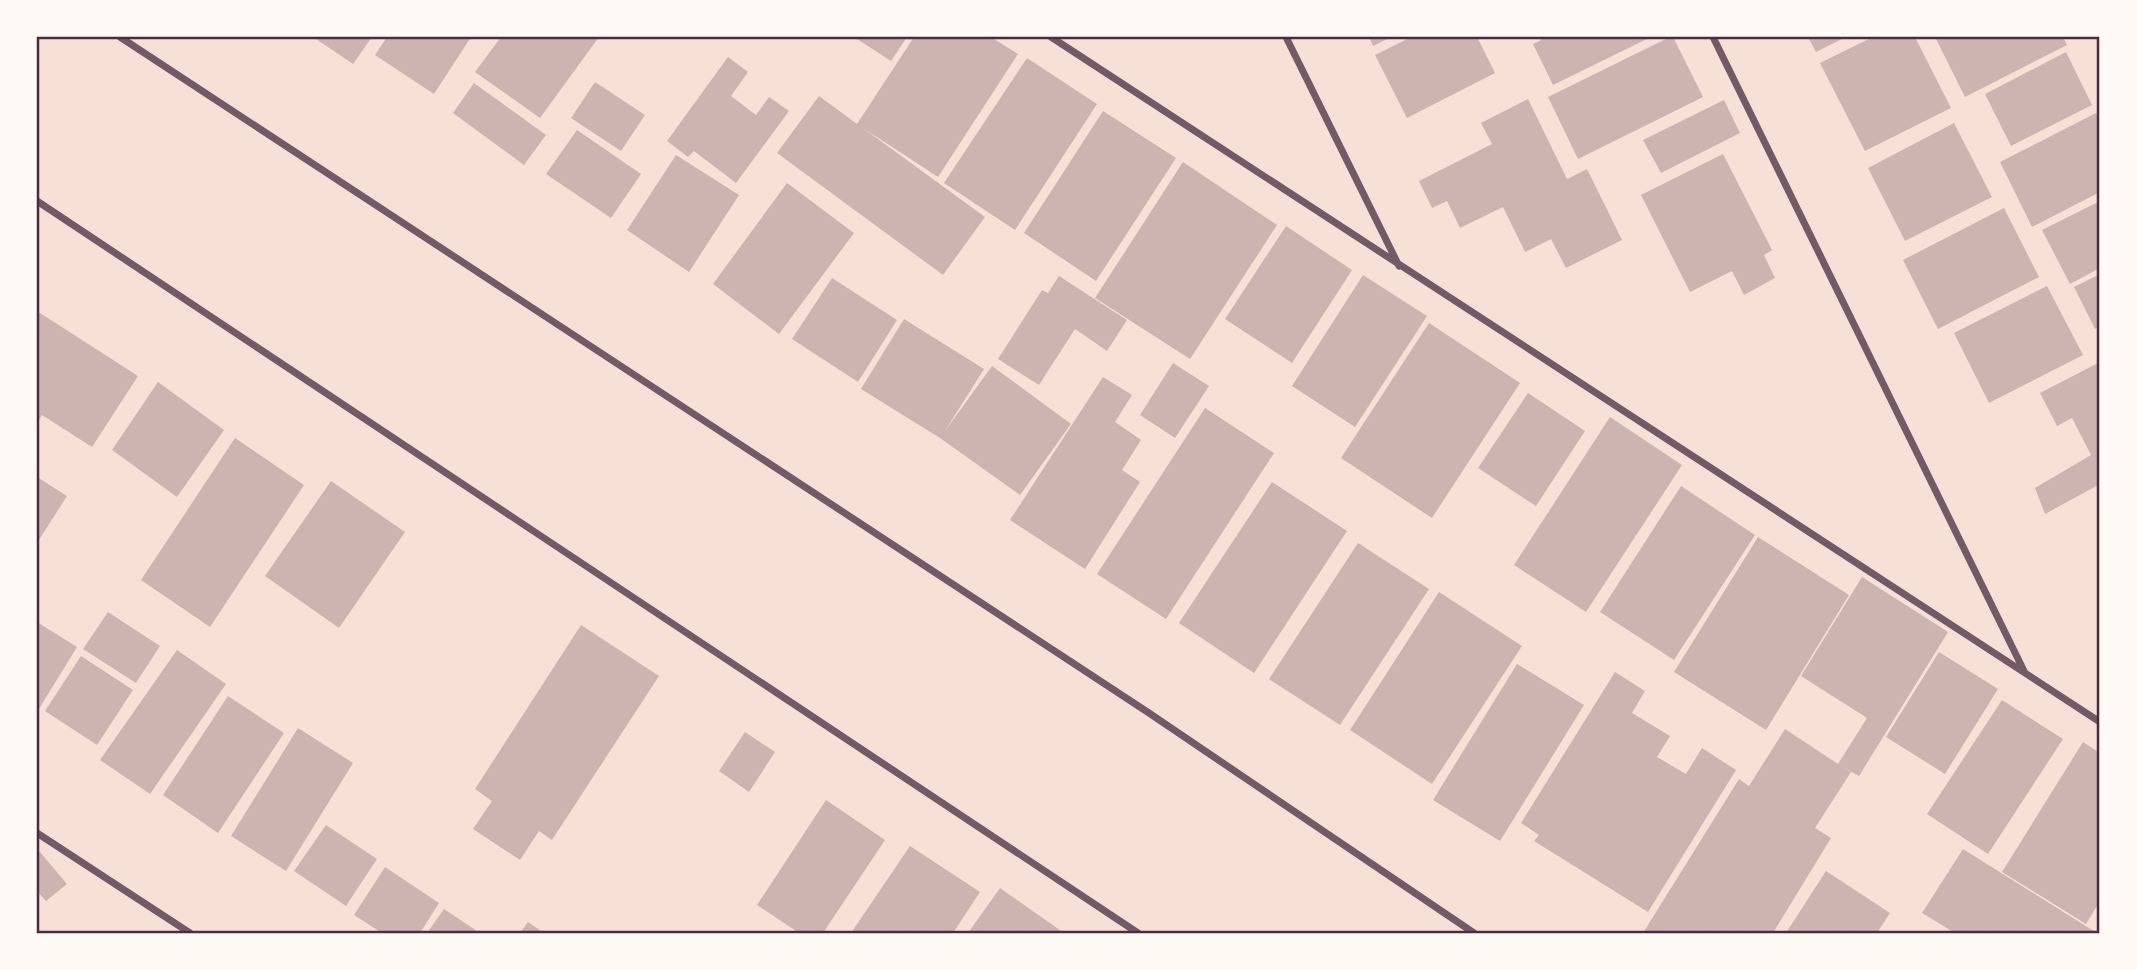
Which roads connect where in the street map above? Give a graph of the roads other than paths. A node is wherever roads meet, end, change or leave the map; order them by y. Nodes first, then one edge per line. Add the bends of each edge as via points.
1 (120, 37) edge
2 (1051, 37) edge
3 (1286, 37) edge
4 (1713, 37) edge
5 (37, 201) edge
6 (1399, 267) junction
7 (2025, 673) junction
8 (2100, 722) edge
9 (37, 833) edge
10 (190, 933) edge
11 (1138, 933) edge
12 (1474, 933) edge

1 - 12 street via 1149,713
2 - 6 street
3 - 6 street
4 - 7 street
5 - 11 street
6 - 7 street
7 - 8 street
9 - 10 street

